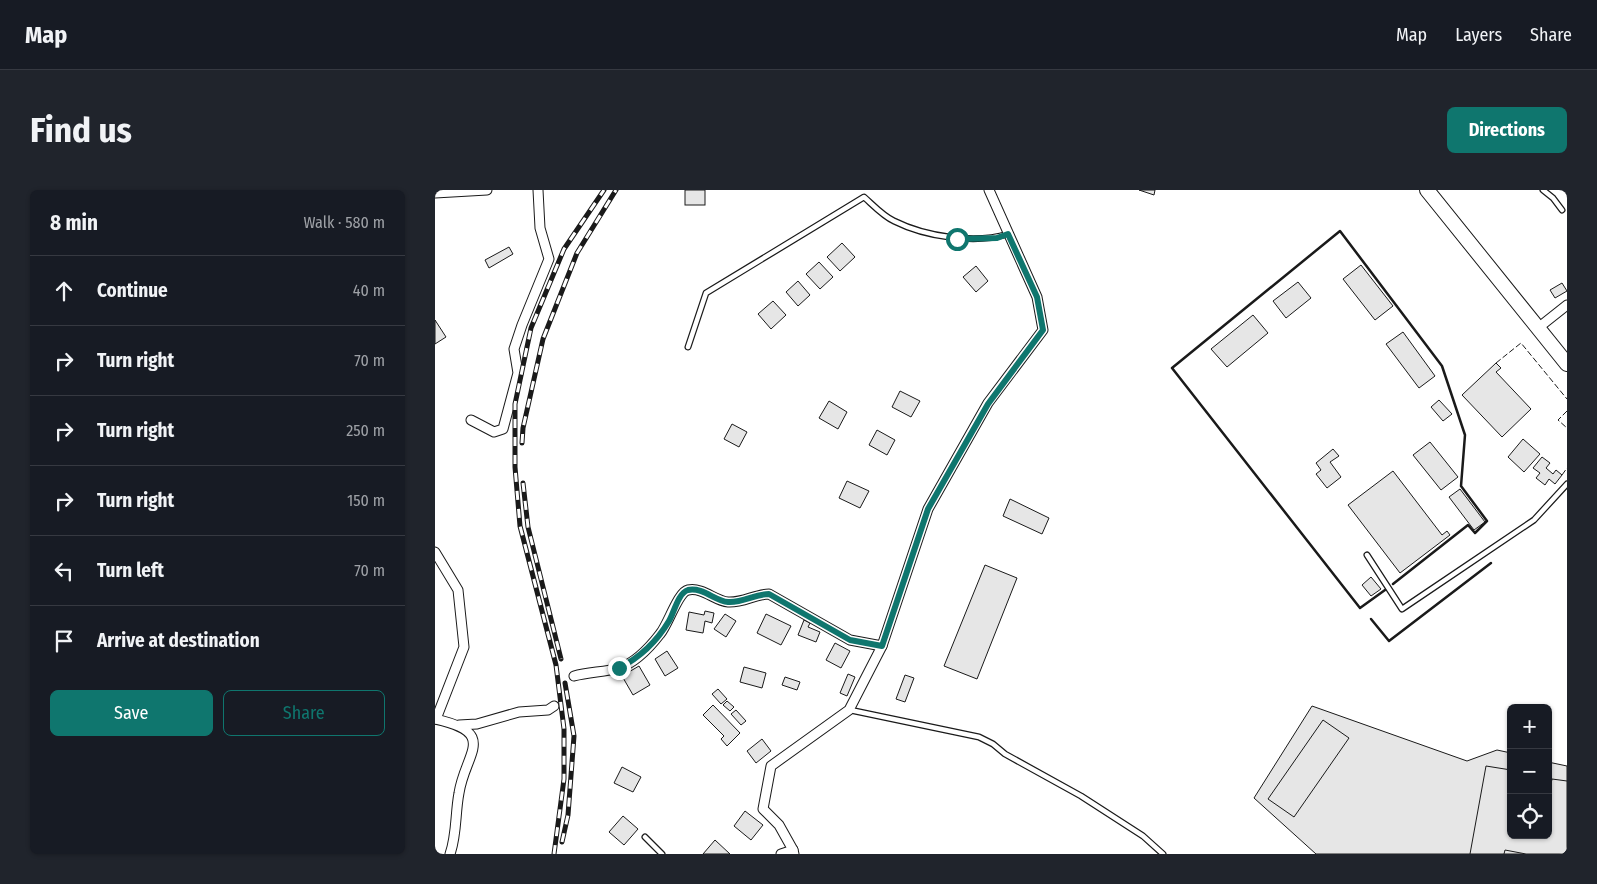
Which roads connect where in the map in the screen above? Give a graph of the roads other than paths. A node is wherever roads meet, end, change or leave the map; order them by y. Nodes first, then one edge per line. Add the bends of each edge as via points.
1 (487, 190) edge
2 (538, 190) edge
3 (989, 190) edge
4 (1427, 190) edge
5 (1543, 190) edge
6 (435, 193) edge
7 (1562, 210) dead end
8 (1008, 234) junction
9 (1567, 305) edge
10 (1538, 328) junction
11 (688, 347) dead end
12 (1567, 364) edge
13 (471, 420) dead end
14 (1567, 484) edge
15 (435, 552) edge
16 (1367, 555) dead end
17 (882, 646) junction
18 (574, 676) dead end
19 (554, 706) dead end
20 (849, 710) junction
21 (435, 719) edge
22 (459, 725) junction
23 (645, 837) dead end
24 (794, 852) edge
25 (450, 854) edge
26 (662, 854) edge
27 (781, 854) edge
28 (1163, 854) edge

1 - 6 street
2 - 13 street via 541,228 549,259 514,349 518,373 503,429 494,432
3 - 8 street
4 - 10 main road
5 - 7 lane
8 - 11 lane via 997,238 957,239 914,229 893,221 864,197 706,293
8 - 17 street via 1037,297 1043,330 988,404 928,509
9 - 10 street
10 - 12 main road
14 - 16 lane via 1534,520 1402,608
15 - 21 street via 458,590 464,647
17 - 18 street via 850,640 769,594 727,602 698,590 687,590 681,595 661,633 630,662 619,668
17 - 20 street
19 - 22 street via 547,710 519,712 477,724
20 - 24 street via 771,766 763,809 779,825
20 - 28 lane via 979,737 1081,796 1143,836
21 - 22 street
22 - 25 street via 471,735 475,747 459,791 455,840
23 - 26 lane
24 - 27 street

